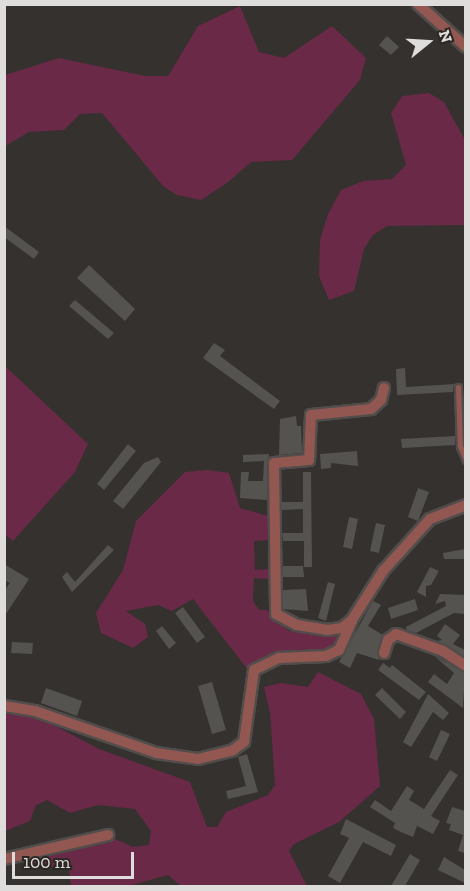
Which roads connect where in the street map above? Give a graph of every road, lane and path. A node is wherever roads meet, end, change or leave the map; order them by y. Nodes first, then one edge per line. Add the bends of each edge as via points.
1 (418, 4) edge
2 (465, 47) edge
3 (458, 387) dead end
4 (384, 388) dead end
5 (465, 460) edge
6 (465, 505) edge
7 (352, 621) junction
8 (384, 653) dead end
9 (465, 666) edge
10 (4, 706) edge
11 (108, 835) dead end
12 (4, 859) edge

1 - 2 street
3 - 5 lane via 460,446
4 - 7 street via 381,400 371,409 311,415 309,460 274,463 276,614 297,625 327,630 342,628
6 - 7 street via 430,519 383,571
7 - 10 street via 339,650 326,656 279,658 254,670 244,742 233,750 198,759 156,753 35,711
8 - 9 street via 388,640 396,634 443,651
11 - 12 street

